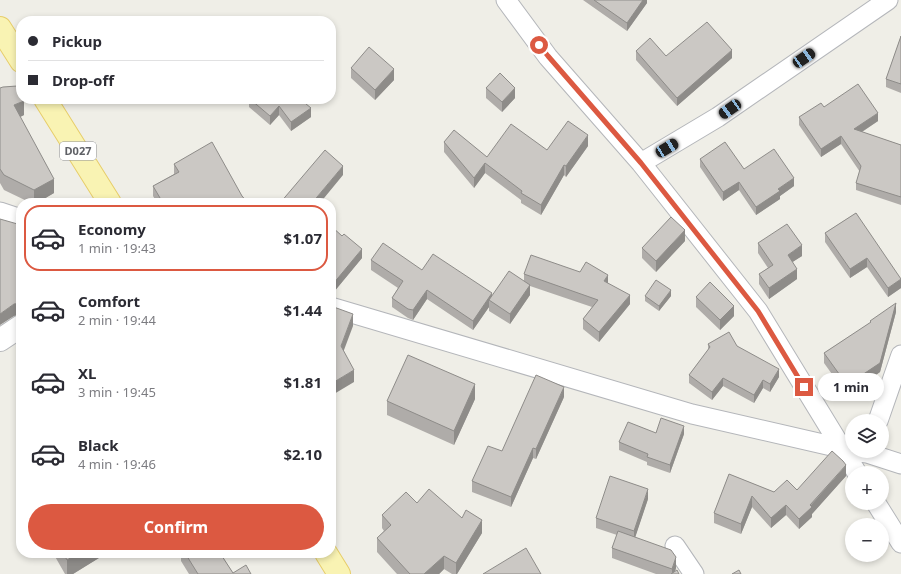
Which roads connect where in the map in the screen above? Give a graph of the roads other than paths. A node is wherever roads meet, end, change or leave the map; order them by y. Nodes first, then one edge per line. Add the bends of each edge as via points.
1 (506, 0) edge
2 (888, 0) edge
3 (0, 28) edge
4 (16, 53) edge
5 (48, 104) edge
6 (641, 163) junction
7 (107, 198) edge
8 (0, 212) edge
9 (16, 217) edge
10 (336, 308) edge
11 (16, 329) edge
12 (0, 340) edge
13 (901, 356) edge
14 (880, 414) edge
15 (845, 435) edge
16 (845, 449) edge
17 (880, 458) edge
18 (901, 464) edge
19 (880, 510) edge
20 (901, 543) edge
21 (675, 546) dead end
22 (329, 558) edge
23 (339, 574) edge
24 (694, 574) edge

1 - 6 street via 548,56
2 - 6 street via 718,117
3 - 4 main road
5 - 7 main road, D027
6 - 15 street via 758,311
8 - 9 street
10 - 16 street via 692,414
11 - 12 street
13 - 14 street
17 - 18 street
19 - 20 street
21 - 24 street
22 - 23 main road

